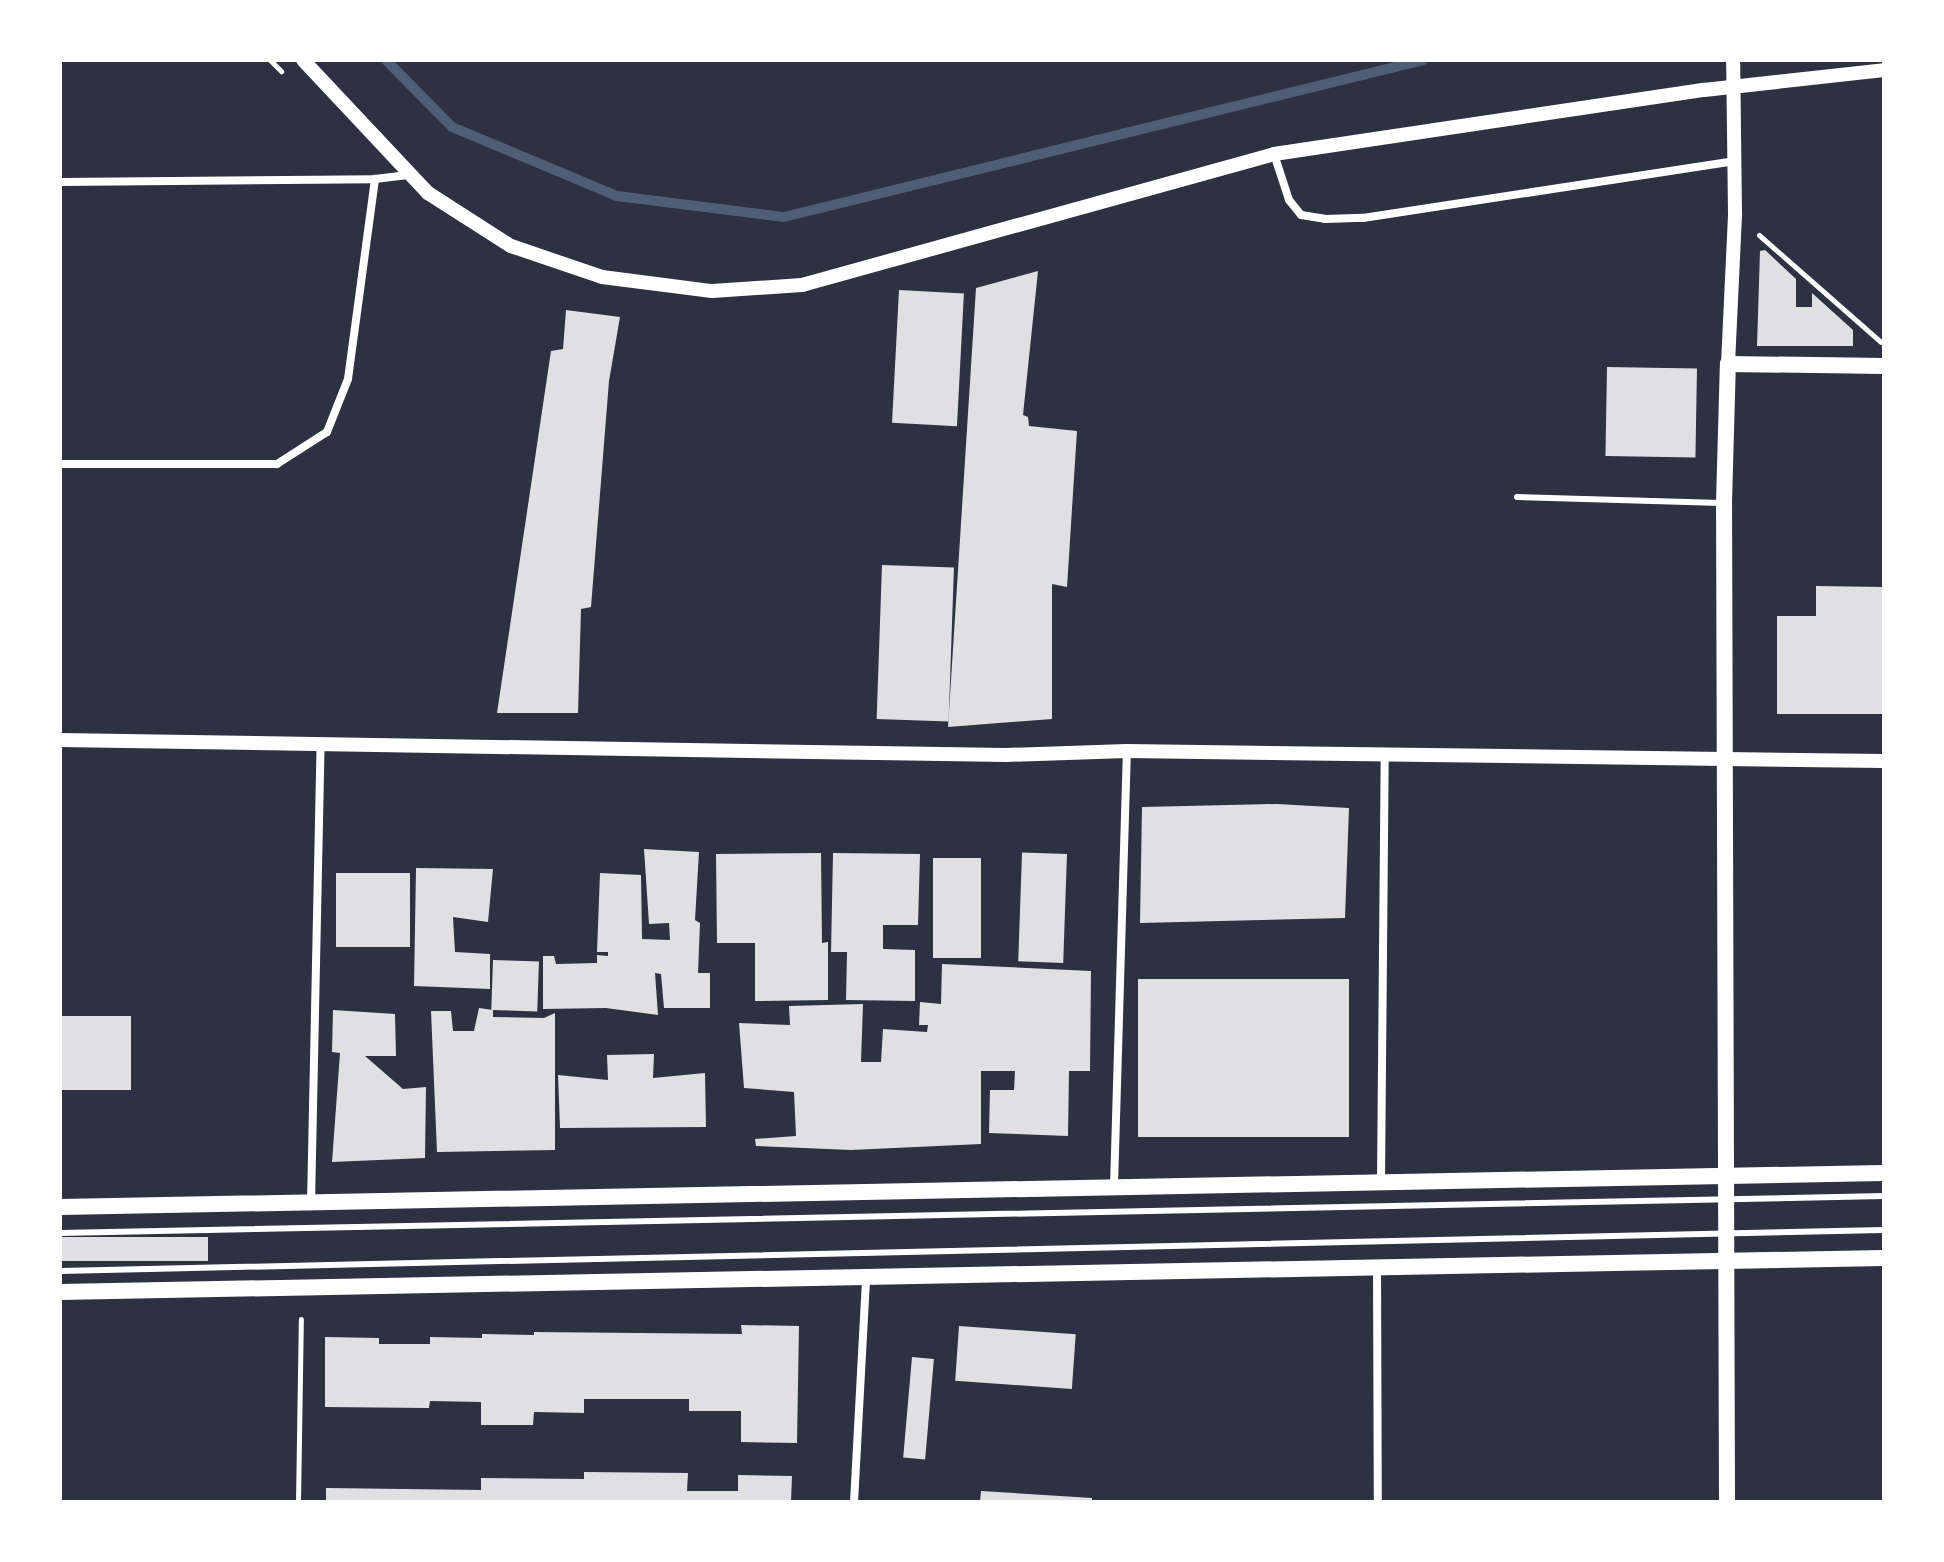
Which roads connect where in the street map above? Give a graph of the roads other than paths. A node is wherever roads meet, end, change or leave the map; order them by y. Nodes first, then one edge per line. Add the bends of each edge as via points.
1 (303, 60) edge
2 (1733, 60) edge
3 (1884, 70) edge
4 (1733, 88) junction
5 (1274, 154) junction
6 (1734, 161) junction
7 (410, 175) junction
8 (375, 179) junction
9 (60, 182) edge
10 (1728, 364) junction
11 (1884, 366) edge
12 (60, 464) edge
13 (1517, 497) dead end
14 (1724, 503) junction
15 (60, 740) edge
16 (321, 743) junction
17 (1127, 751) junction
18 (1385, 754) junction
19 (1725, 758) junction
20 (1884, 761) edge
21 (1729, 1173) junction
22 (1884, 1173) edge
23 (1381, 1181) junction
24 (1114, 1186) junction
25 (1884, 1196) edge
26 (1728, 1198) junction
27 (311, 1204) junction
28 (60, 1207) edge
29 (1884, 1230) edge
30 (1728, 1231) junction
31 (60, 1233) edge
32 (1884, 1258) edge
33 (1728, 1259) junction
34 (1377, 1266) junction
35 (60, 1271) edge
36 (866, 1277) junction
37 (60, 1292) edge
38 (854, 1502) edge
39 (1378, 1502) edge
40 (1727, 1502) edge

1 - 7 street
2 - 4 street
3 - 4 street
4 - 5 street
4 - 6 street
5 - 6 street via 1289,200 1301,215 1325,219 1363,218
5 - 7 street via 802,285 712,291 602,277 511,246 428,193
6 - 10 street
7 - 8 street
8 - 9 street
8 - 12 street via 348,379 327,432 277,464
10 - 11 main road
10 - 14 main road
13 - 14 lane
14 - 19 main road
15 - 16 street
16 - 17 street via 1006,755
16 - 27 street
17 - 18 street
17 - 24 street
18 - 19 street
18 - 23 street
19 - 20 street
19 - 21 main road
21 - 22 main road
21 - 23 main road
21 - 26 main road
23 - 24 main road
24 - 27 main road
25 - 26 lane
26 - 30 main road
26 - 31 lane
27 - 28 main road
29 - 30 lane
30 - 33 main road
30 - 35 lane
32 - 33 main road
33 - 34 main road
33 - 40 main road
34 - 36 main road
34 - 39 street
36 - 37 main road
36 - 38 street

